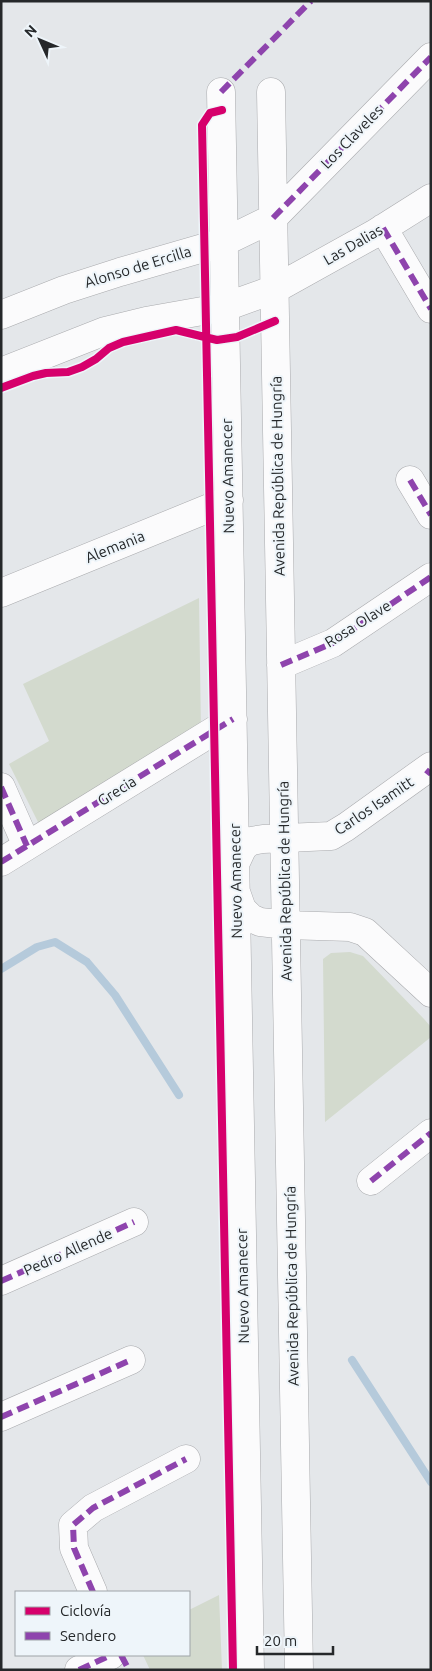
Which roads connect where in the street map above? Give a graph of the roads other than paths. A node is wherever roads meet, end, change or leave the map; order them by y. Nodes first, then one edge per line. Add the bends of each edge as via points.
1 (431, 57) edge
2 (221, 92) dead end
3 (271, 92) dead end
4 (431, 198) edge
5 (274, 218) junction
6 (382, 228) junction
7 (224, 242) junction
8 (274, 289) junction
9 (225, 307) junction
10 (431, 308) edge
11 (1, 315) edge
12 (1, 372) edge
13 (410, 480) dead end
14 (229, 500) junction
15 (431, 515) edge
16 (431, 577) edge
17 (1, 593) edge
18 (281, 665) junction
19 (233, 720) junction
20 (429, 770) edge
21 (1, 787) edge
22 (284, 838) junction
23 (27, 846) junction
24 (1, 862) edge
25 (236, 862) junction
26 (236, 892) junction
27 (286, 925) junction
28 (431, 994) edge
29 (431, 1133) edge
30 (371, 1181) dead end
31 (134, 1222) dead end
32 (1, 1281) edge
33 (131, 1360) dead end
34 (1, 1417) edge
35 (186, 1460) dead end
36 (94, 1591) edge
37 (109, 1656) edge
38 (122, 1656) edge
39 (79, 1670) edge
40 (129, 1670) edge
41 (250, 1670) edge
42 (299, 1670) edge

1 - 5 street, Los Claveles
2 - 7 street, Nuevo Amanecer
3 - 5 street, Avenida República de Hungría
4 - 6 street, Las Dalias
5 - 7 street, Alonso de Ercilla
5 - 8 street, Avenida República de Hungría
6 - 8 street, Las Dalias
6 - 10 street
7 - 9 street, Nuevo Amanecer
7 - 11 street, Alonso de Ercilla via 73,287
8 - 9 street
8 - 18 street, Avenida República de Hungría
9 - 12 street via 105,331
9 - 14 street, Nuevo Amanecer
13 - 15 street
14 - 17 street, Alemania
14 - 19 street, Nuevo Amanecer
16 - 18 street, Rosa Olave via 333,643
18 - 22 street, Avenida República de Hungría
19 - 23 street, Grecia
19 - 25 street, Nuevo Amanecer
20 - 22 street, Carlos Isamitt via 331,836
21 - 23 street
22 - 25 street, Carlos Isamitt via 251,841 243,847
22 - 27 street, Avenida República de Hungría
23 - 24 street, Grecia
25 - 26 street, Nuevo Amanecer
26 - 27 street via 242,910 251,918
26 - 41 street, Nuevo Amanecer
27 - 28 street via 350,927 365,932
27 - 42 street, Avenida República de Hungría
29 - 30 street
31 - 32 street, Pedro Allende
33 - 34 street
35 - 36 street via 93,1508 74,1525 74,1548
37 - 39 street
38 - 40 street

